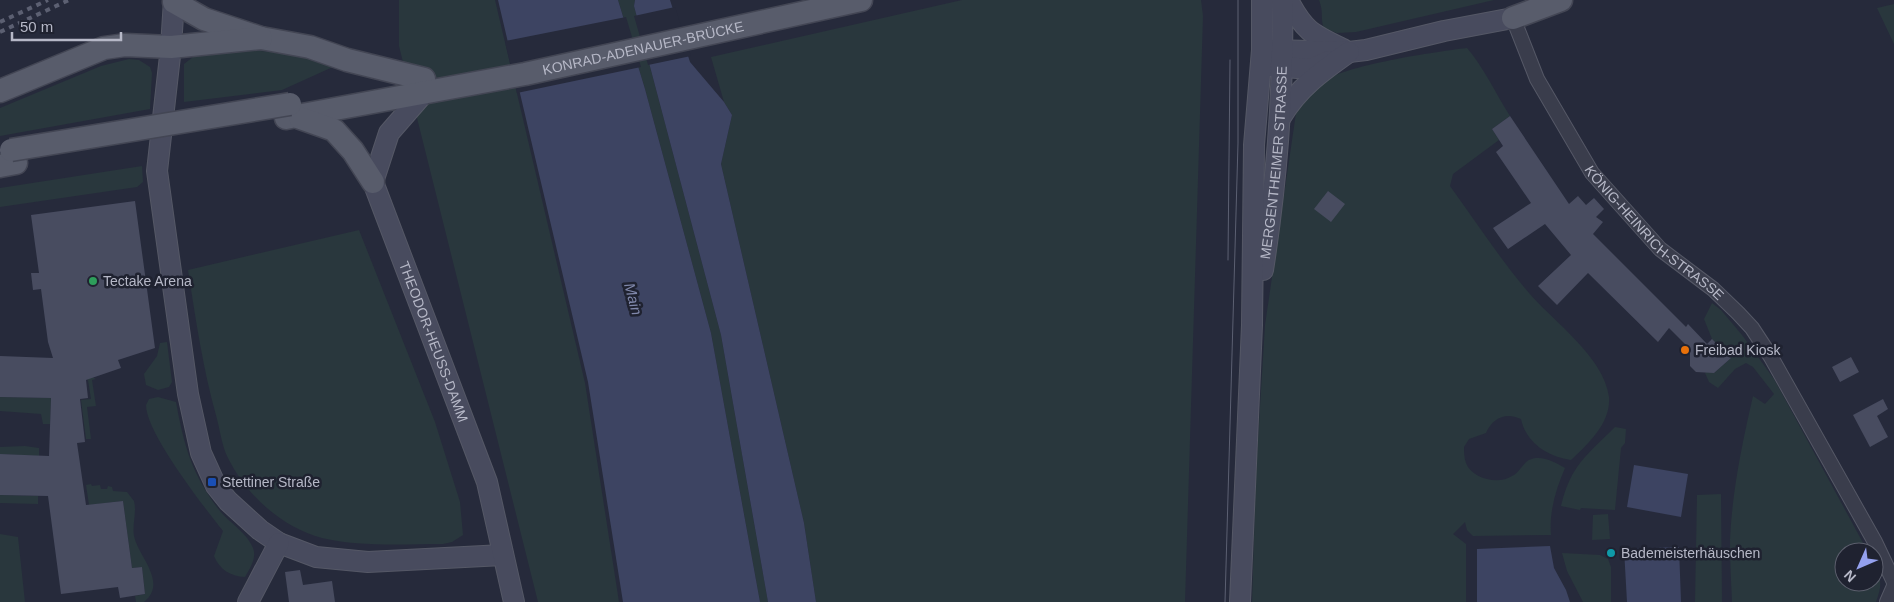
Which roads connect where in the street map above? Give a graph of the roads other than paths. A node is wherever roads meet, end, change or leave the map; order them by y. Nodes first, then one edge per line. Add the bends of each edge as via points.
1 (796, 0) edge
2 (861, 0) edge
3 (1262, 0) edge
4 (1282, 0) edge
5 (1288, 0) edge
6 (1561, 0) edge
7 (174, 1) edge
8 (1513, 18) junction
9 (261, 38) junction
10 (171, 47) junction
11 (1349, 52) junction
12 (1261, 58) junction
13 (1283, 59) junction
14 (424, 87) junction
15 (0, 90) edge
16 (296, 117) junction
17 (1280, 119) junction
18 (7, 157) edge
19 (374, 182) junction
20 (1252, 326) junction
21 (279, 543) junction
22 (503, 555) junction
23 (1894, 582) edge
24 (1894, 586) edge
25 (248, 602) edge
26 (514, 602) edge
27 (1240, 602) edge
28 (1888, 602) edge

1 - 14 main road, KONRAD-ADENAUER-BRÜCKE
2 - 14 main road, KONRAD-ADENAUER-BRÜCKE via 658,46
3 - 12 main road, MERGENTHEIMER STRASSE
4 - 13 main road, MERGENTHEIMER STRASSE
5 - 11 main road via 1299,21 1314,35
6 - 8 main road
7 - 9 main road via 204,19
7 - 10 main road
8 - 11 main road
8 - 23 street, KÖNIG-HEINRICH-STRASSE via 1537,79 1592,173 1660,249 1712,289 1752,328 1871,533
9 - 10 main road
9 - 14 main road via 310,47
10 - 15 main road via 124,45 104,48
10 - 21 main road via 156,171 188,394 202,453 216,486 243,517
11 - 13 main road
11 - 17 main road via 1303,87 1290,100
12 - 13 main road
12 - 20 main road, MERGENTHEIMER STRASSE via 1254,145
13 - 17 main road, MERGENTHEIMER STRASSE
14 - 16 main road
14 - 18 main road, bridge via 281,106
14 - 19 main road via 389,133
16 - 18 main road
16 - 19 main road via 334,130
17 - 20 main road, MERGENTHEIMER STRASSE via 1270,225
19 - 22 main road, THEODOR-HEUSS-DAMM via 486,482
20 - 27 main road, MERGENTHEIMER STRASSE
21 - 22 main road via 316,557 340,560
21 - 25 main road
22 - 26 main road, THEODOR-HEUSS-DAMM
24 - 28 street

